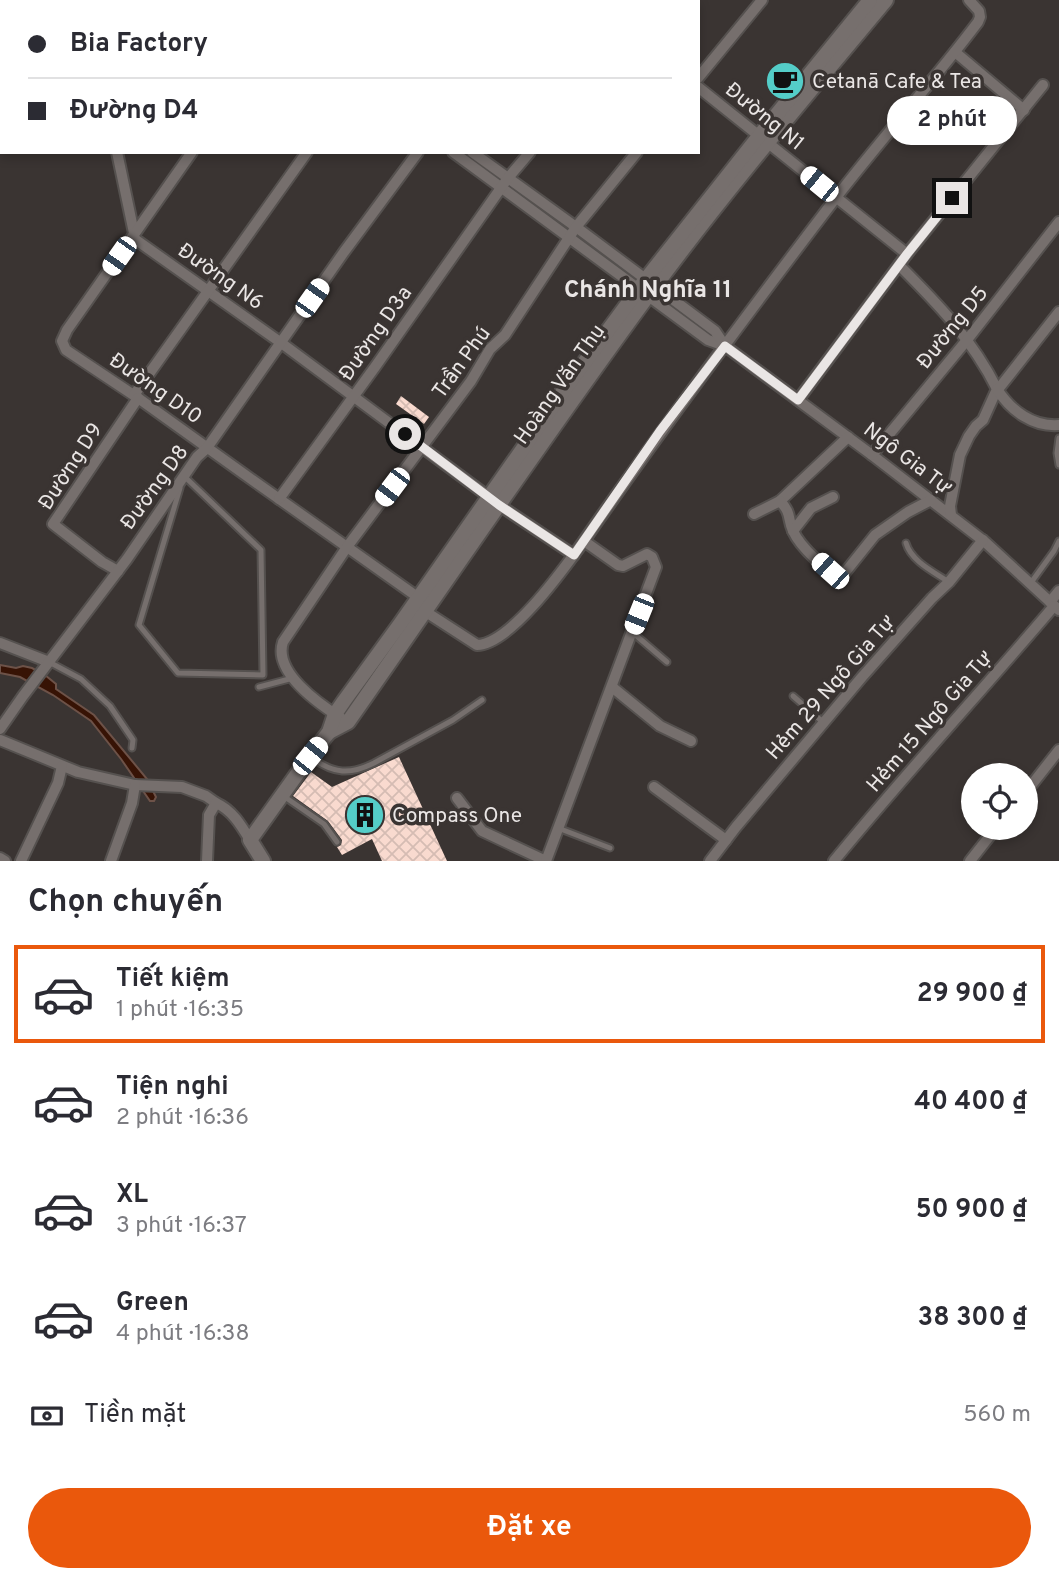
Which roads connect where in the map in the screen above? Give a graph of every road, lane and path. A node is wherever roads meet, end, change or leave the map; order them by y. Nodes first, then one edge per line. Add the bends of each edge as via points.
1 (762, 0) edge
2 (870, 0) edge
3 (886, 0) edge
4 (969, 0) edge
5 (841, 45) junction
6 (956, 52) junction
7 (700, 76) edge
8 (1044, 85) dead end
9 (700, 89) edge
10 (1024, 110) junction
11 (763, 139) junction
12 (117, 154) edge
13 (191, 154) edge
14 (306, 154) edge
15 (417, 154) edge
16 (456, 154) edge
17 (474, 154) edge
18 (528, 154) edge
19 (635, 154) edge
20 (505, 183) junction
21 (836, 198) junction
22 (1059, 222) edge
23 (573, 232) junction
24 (133, 235) junction
25 (907, 254) junction
26 (899, 265) junction
27 (647, 287) junction
28 (208, 292) junction
29 (1059, 312) edge
30 (967, 340) junction
31 (281, 342) junction
32 (725, 346) junction
33 (997, 389) junction
34 (136, 396) junction
35 (354, 396) junction
36 (798, 400) junction
37 (1059, 424) edge
38 (849, 437) junction
39 (1059, 438) edge
40 (422, 446) junction
41 (207, 448) junction
42 (872, 455) junction
43 (1059, 465) edge
44 (183, 477) junction
45 (832, 498) dead end
46 (279, 499) junction
47 (931, 500) junction
48 (494, 501) junction
49 (780, 501) junction
50 (754, 514) dead end
51 (951, 515) junction
52 (793, 531) junction
53 (983, 540) junction
54 (583, 541) junction
55 (1059, 541) edge
56 (906, 543) dead end
57 (347, 547) junction
58 (574, 555) junction
59 (450, 564) junction
60 (118, 571) junction
61 (949, 582) junction
62 (1030, 584) junction
63 (1059, 591) edge
64 (419, 598) junction
65 (1054, 606) edge
66 (426, 612) junction
67 (406, 628) junction
68 (632, 632) junction
69 (0, 643) edge
70 (667, 662) dead end
71 (46, 666) junction
72 (293, 678) junction
73 (259, 687) dead end
74 (612, 687) junction
75 (793, 696) dead end
76 (482, 700) dead end
77 (341, 718) junction
78 (824, 723) junction
79 (0, 729) edge
80 (0, 740) edge
81 (691, 741) dead end
82 (132, 748) dead end
83 (1059, 750) edge
84 (310, 756) junction
85 (62, 766) junction
86 (1038, 777) edge
87 (135, 785) junction
88 (654, 787) dead end
89 (282, 796) junction
90 (457, 798) dead end
91 (216, 803) junction
92 (558, 828) junction
93 (250, 840) junction
94 (726, 840) junction
95 (987, 840) edge
96 (337, 842) dead end
97 (610, 848) dead end
98 (0, 858) edge
99 (5, 861) edge
100 (21, 861) edge
101 (111, 861) edge
102 (207, 861) edge
103 (263, 861) edge
104 (546, 861) edge
105 (710, 861) edge
106 (834, 861) edge
107 (970, 861) edge

1 - 7 street
2 - 5 street, Hoàng Văn Thụ
3 - 5 street, Hoàng Văn Thụ
4 - 6 street via 980,18
5 - 11 street, Hoàng Văn Thụ
6 - 10 street
6 - 21 street
8 - 10 street
9 - 11 street, Đường N1
10 - 25 street
11 - 21 street, Đường N1
11 - 27 street, Hoàng Văn Thụ
12 - 24 street
13 - 24 street, Đường D10
14 - 28 street, Đường D9
15 - 31 street, Đường D8
16 - 20 street, Ngô Gia Tự
17 - 20 street, Ngô Gia Tự
18 - 20 street, Đường D3a
19 - 23 street, Trần Phú
20 - 23 street, Ngô Gia Tự
20 - 35 street, Đường D3a
21 - 25 street, Đường N1
21 - 32 street
22 - 30 street, Đường D5
23 - 27 street, Ngô Gia Tự
23 - 40 street, Trần Phú via 505,335 490,349
24 - 28 street, Đường N6
24 - 34 street, Đường D10 via 62,341 66,350
25 - 26 street
26 - 30 street
26 - 36 street
27 - 32 street, Ngô Gia Tự via 708,340
27 - 48 street, Hoàng Văn Thụ
28 - 31 street, Đường N6
28 - 34 street, Đường D9
29 - 33 street
30 - 33 street
30 - 42 street, Đường D5
31 - 35 street, Đường N6
31 - 41 street, Đường D8
32 - 36 street, Ngô Gia Tự
32 - 54 street
33 - 37 street via 1020,415
33 - 51 street via 960,455
34 - 41 street, Đường D10
34 - 60 street, Đường D9 via 53,524
35 - 40 street, Đường N6
35 - 46 street, Đường D3a
36 - 38 street, Ngô Gia Tự
38 - 42 street, Ngô Gia Tự
38 - 49 street
39 - 43 lane
40 - 48 street, Đường N6
40 - 57 street, Trần Phú
41 - 44 street, Đường D8
41 - 46 street, Đường D10
42 - 47 street, Ngô Gia Tự
44 - 44 lane via 139,625 178,673 263,675 261,550
44 - 60 street, Đường D8
45 - 52 street via 811,508
46 - 57 street, Đường D10
47 - 51 street, Ngô Gia Tự
47 - 52 street via 875,535 843,575 830,571
48 - 58 street, Đường N6
48 - 59 street, Hoàng Văn Thụ
49 - 50 street
49 - 52 street via 788,509
51 - 53 street, Ngô Gia Tự
53 - 61 street, Hẻm 29 Ngô Gia Tự
53 - 62 street, Ngô Gia Tự
54 - 58 street
54 - 68 street via 618,565 647,554 653,557 654,576
55 - 62 lane
56 - 61 lane via 919,561
57 - 64 street, Đường D10
57 - 72 street, Trần Phú via 282,644 280,654
58 - 66 street via 535,605 485,645 477,645
59 - 64 street, Hoàng Văn Thụ
59 - 66 street, Hoàng Văn Thụ
60 - 71 street, Đường D8
61 - 78 street, Hẻm 29 Ngô Gia Tự
62 - 65 street, Ngô Gia Tự
63 - 65 street, Hẻm 15 Ngô Gia Tự
64 - 67 street, Hoàng Văn Thụ
65 - 106 street, Hẻm 15 Ngô Gia Tự
66 - 67 street, Hoàng Văn Thụ
67 - 77 street, Hoàng Văn Thụ
68 - 70 lane
68 - 74 street
69 - 71 street
71 - 79 street, Đường D8
71 - 82 lane via 80,680 110,706 133,740
72 - 73 lane
72 - 77 street, Trần Phú
74 - 81 street via 660,726
74 - 92 street
75 - 78 lane
76 - 84 lane via 361,769 332,770
77 - 84 street, Hoàng Văn Thụ
78 - 94 street, Hẻm 29 Ngô Gia Tự
80 - 85 street
83 - 86 street
84 - 89 street, Hoàng Văn Thụ
85 - 87 street
85 - 100 street
87 - 91 street via 182,787
87 - 101 street
88 - 94 street
89 - 93 street, Hoàng Văn Thụ
89 - 96 lane via 324,824
90 - 104 street via 482,831
91 - 93 street via 238,820
91 - 102 street via 209,815
92 - 97 lane
92 - 104 street
93 - 103 street
94 - 105 street, Hẻm 29 Ngô Gia Tự
95 - 107 street
98 - 99 street

